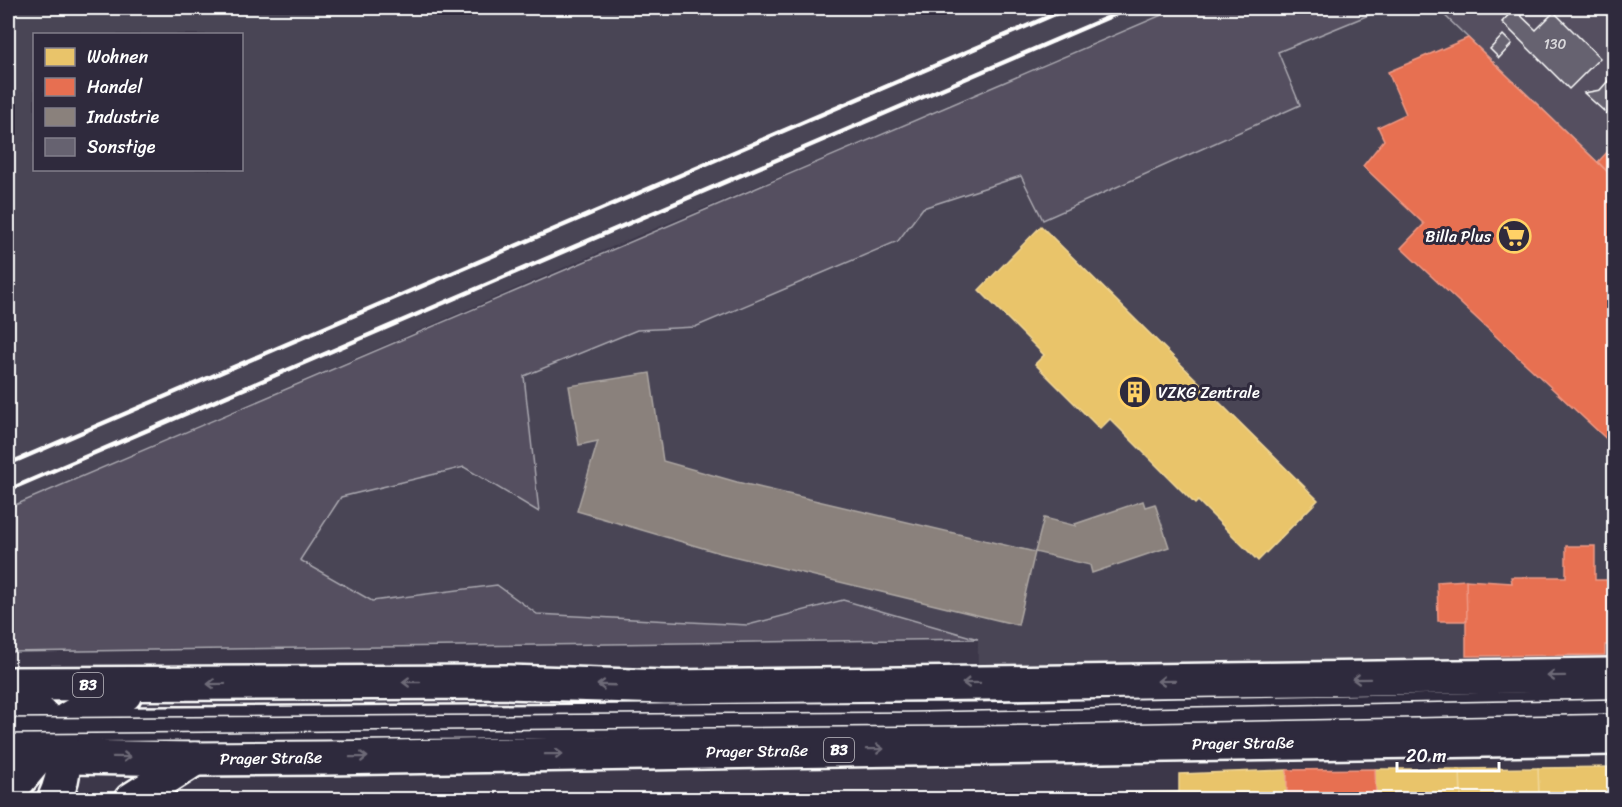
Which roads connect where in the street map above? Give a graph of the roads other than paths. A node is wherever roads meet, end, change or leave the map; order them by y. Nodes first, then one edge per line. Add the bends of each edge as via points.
1 (1614, 675) edge
2 (8, 684) edge
3 (168, 684) junction
4 (8, 691) edge
5 (1614, 707) edge
6 (8, 725) edge
7 (1614, 738) edge
8 (47, 741) edge
9 (195, 759) junction
10 (8, 793) edge
11 (54, 800) edge
12 (130, 800) edge

1 -> 3 main road, B3 via 677,687 507,682
2 - 3 main road, B3
3 - 8 main road via 104,698 77,711
4 - 8 main road via 29,703
5 - 8 main road
6 - 8 main road
9 -> 7 main road, Prager Straße / B3
8 -> 9 main road, Prager Straße / B3
8 - 10 main road
8 - 11 main road via 58,790
9 - 12 main road

